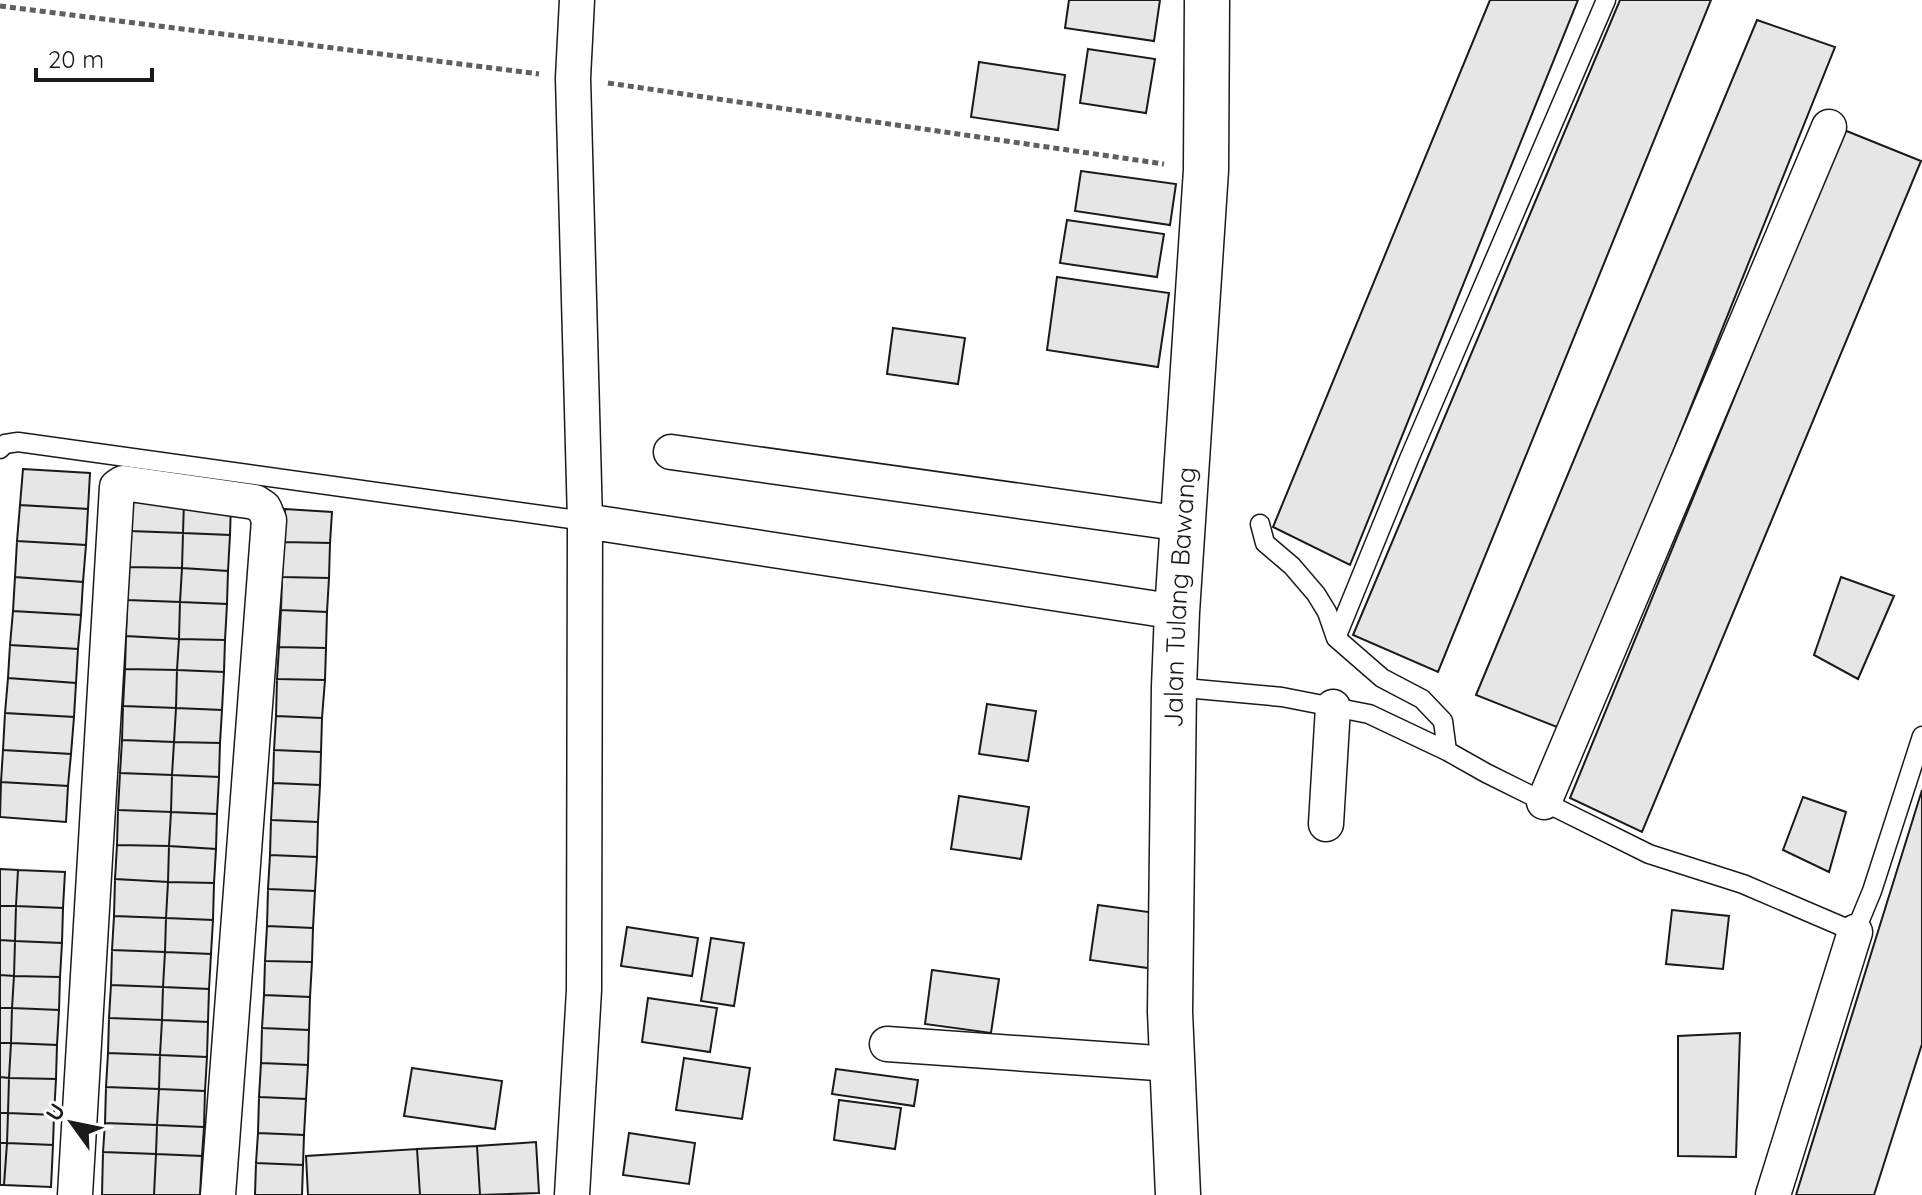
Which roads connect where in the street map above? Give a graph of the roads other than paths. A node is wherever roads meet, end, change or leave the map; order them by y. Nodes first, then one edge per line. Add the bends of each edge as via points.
1 (577, 0) edge
2 (1207, 0) edge
3 (1606, 0) edge
4 (1829, 127) dead end
5 (0, 449) edge
6 (671, 452) dead end
7 (585, 521) junction
8 (1183, 524) junction
9 (1260, 524) dead end
10 (1177, 612) junction
11 (1336, 638) junction
12 (1174, 687) junction
13 (1333, 707) junction
14 (1922, 736) edge
15 (1447, 751) junction
16 (1544, 802) junction
17 (1326, 824) dead end
18 (1855, 932) junction
19 (887, 1044) dead end
20 (1171, 1064) junction
21 (75, 1195) edge
22 (218, 1195) edge
23 (572, 1195) edge
24 (1178, 1195) edge
25 (1773, 1195) edge

1 - 7 street via 573,78
2 - 8 street, Jalan Tulang Bawang via 1206,170
3 - 11 lane
4 - 16 street
5 - 7 lane via 18,442
6 - 8 street
7 - 10 street
7 - 23 street via 584,990
8 - 10 street, Jalan Tulang Bawang
9 - 11 lane via 1265,543 1316,594
10 - 12 street, Jalan Tulang Bawang
11 - 15 lane via 1382,678 1422,699 1443,721
12 - 13 lane
12 - 20 street, Jalan Tulang Bawang
13 - 15 lane via 1369,714
13 - 17 street
14 - 18 lane
15 - 16 lane
16 - 18 lane via 1649,854 1743,884
18 - 25 street
19 - 20 street
20 - 24 street, Jalan Tulang Bawang
21 - 22 street via 117,487 123,483 255,502 269,520

